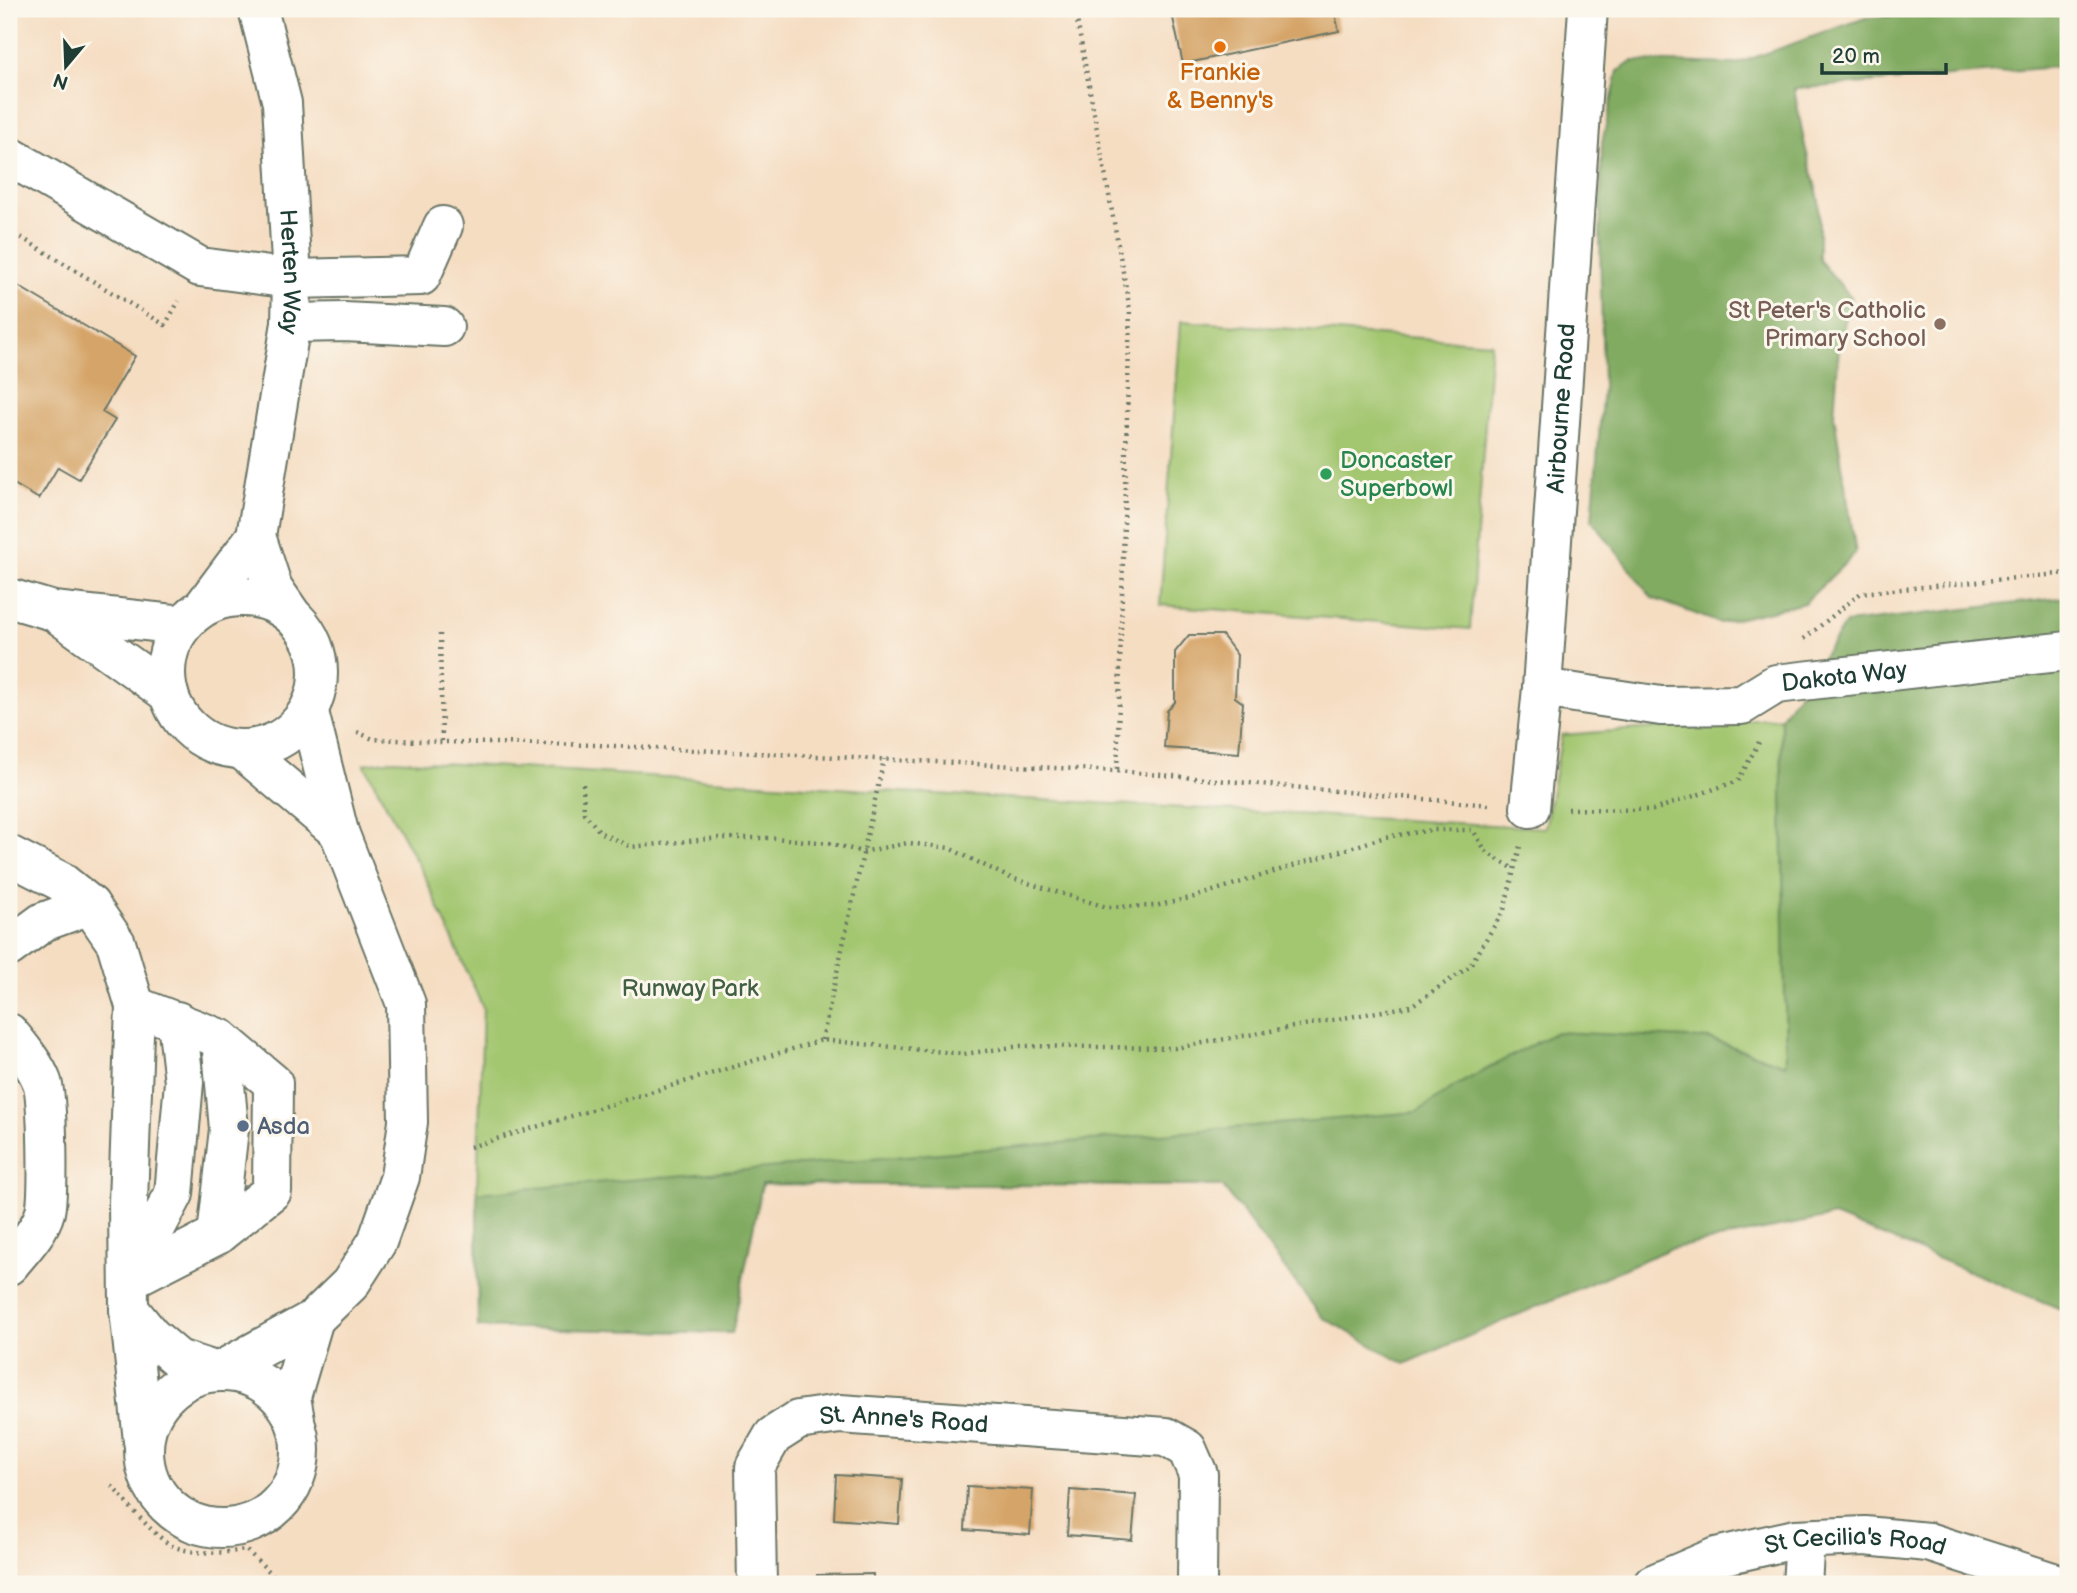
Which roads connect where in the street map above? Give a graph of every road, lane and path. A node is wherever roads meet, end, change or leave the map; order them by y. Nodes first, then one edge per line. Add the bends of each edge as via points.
1 (18, 9) edge
2 (258, 9) edge
3 (1075, 9) edge
4 (1588, 9) edge
5 (9, 12) edge
6 (9, 156) edge
7 (443, 226) dead end
8 (9, 230) edge
9 (200, 267) junction
10 (292, 279) junction
11 (291, 323) junction
12 (444, 327) dead end
13 (256, 536) junction
14 (2068, 573) edge
15 (9, 598) edge
16 (53, 611) junction
17 (291, 614) junction
18 (193, 616) junction
19 (440, 634) dead end
20 (2068, 651) edge
21 (1776, 684) junction
22 (1542, 688) junction
23 (169, 694) junction
24 (1742, 705) junction
25 (309, 712) junction
26 (442, 742) junction
27 (241, 749) junction
28 (884, 759) junction
29 (1117, 771) junction
30 (583, 784) dead end
31 (1530, 808) junction
32 (339, 832) junction
33 (862, 852) junction
34 (9, 855) edge
35 (1514, 869) junction
36 (90, 905) junction
37 (9, 947) edge
38 (135, 1006) junction
39 (177, 1021) junction
40 (9, 1033) edge
41 (221, 1039) junction
42 (822, 1040) junction
43 (470, 1147) dead end
44 (217, 1235) junction
45 (9, 1265) edge
46 (129, 1295) junction
47 (314, 1320) junction
48 (218, 1372) junction
49 (295, 1420) junction
50 (143, 1443) junction
51 (112, 1486) dead end
52 (1805, 1539) junction
53 (1994, 1574) edge
54 (283, 1584) edge
55 (757, 1584) edge
56 (1197, 1584) edge
57 (1653, 1584) edge
58 (1802, 1584) edge
59 (2059, 1584) edge

1 - 5 path
2 - 10 street, Herten Way via 282,103
3 - 29 path via 1130,310
4 - 22 street, Airbourne Road
6 - 9 street
7 - 10 street via 421,276
8 - 9 path via 165,325
9 - 10 street
10 - 11 street, Herten Way
11 - 12 street
11 - 13 street, Herten Way
13 - 17 street, Herten Way via 273,588
13 - 18 street, Herten Way
14 - 21 path via 1861,593 1805,636
15 - 16 street
16 - 18 street
16 - 23 street
17 - 18 street via 267,601 227,598
17 - 25 street via 308,634 316,654 318,681
18 - 23 street via 172,643 166,668
19 - 26 path
20 - 21 street, Dakota Way
21 - 24 street, Dakota Way
22 - 24 street via 1661,706
22 - 31 street, Airbourne Road
23 - 27 street via 192,730 215,744
24 - 31 path via 1759,741 1738,781 1653,810
25 - 26 path via 373,739
25 - 27 street via 284,736 260,747
25 - 32 street
26 - 28 path
27 - 32 street
28 - 29 path
28 - 33 path
29 - 31 path
30 - 33 path via 584,813 601,833 631,847 774,838 829,843
31 - 35 path
32 - 47 street via 406,1004 408,1122 400,1177 377,1242 350,1284
33 - 35 path via 908,843 949,848 1008,877 1107,908 1155,906 1194,897 1385,837 1432,830 1473,830 1487,853
33 - 42 path
34 - 36 street via 60,881
35 - 42 path via 1504,910 1469,967 1411,1006 1175,1048 1020,1046 964,1054
36 - 37 street via 43,922
36 - 38 street via 116,943
38 - 39 street
38 - 46 street
39 - 41 street
39 - 46 street via 184,1082 174,1194
40 - 45 street via 43,1084 47,1130 45,1212
41 - 44 street via 229,1129
41 - 44 street via 273,1083 272,1192
42 - 43 path
44 - 46 street
46 - 48 street via 151,1336 178,1359
46 - 50 street
47 - 48 street
47 - 49 street via 290,1398
48 - 49 street via 245,1375 270,1387
48 - 50 street via 187,1380 165,1395 150,1418
49 - 50 street via 301,1446 291,1488 274,1510 257,1521 231,1528 203,1527 177,1515 158,1496 146,1471
51 - 54 path via 174,1547 220,1554 246,1550
52 - 53 street, St Cecilia's Road via 1865,1536 1928,1542
52 - 57 street, St Cecilia's Road via 1716,1557
52 - 58 street
53 - 59 street, St Cecilia's Road
55 - 56 street, St. Anne's Road via 755,1467 773,1436 798,1420 840,1414 1166,1437 1187,1449 1198,1474

